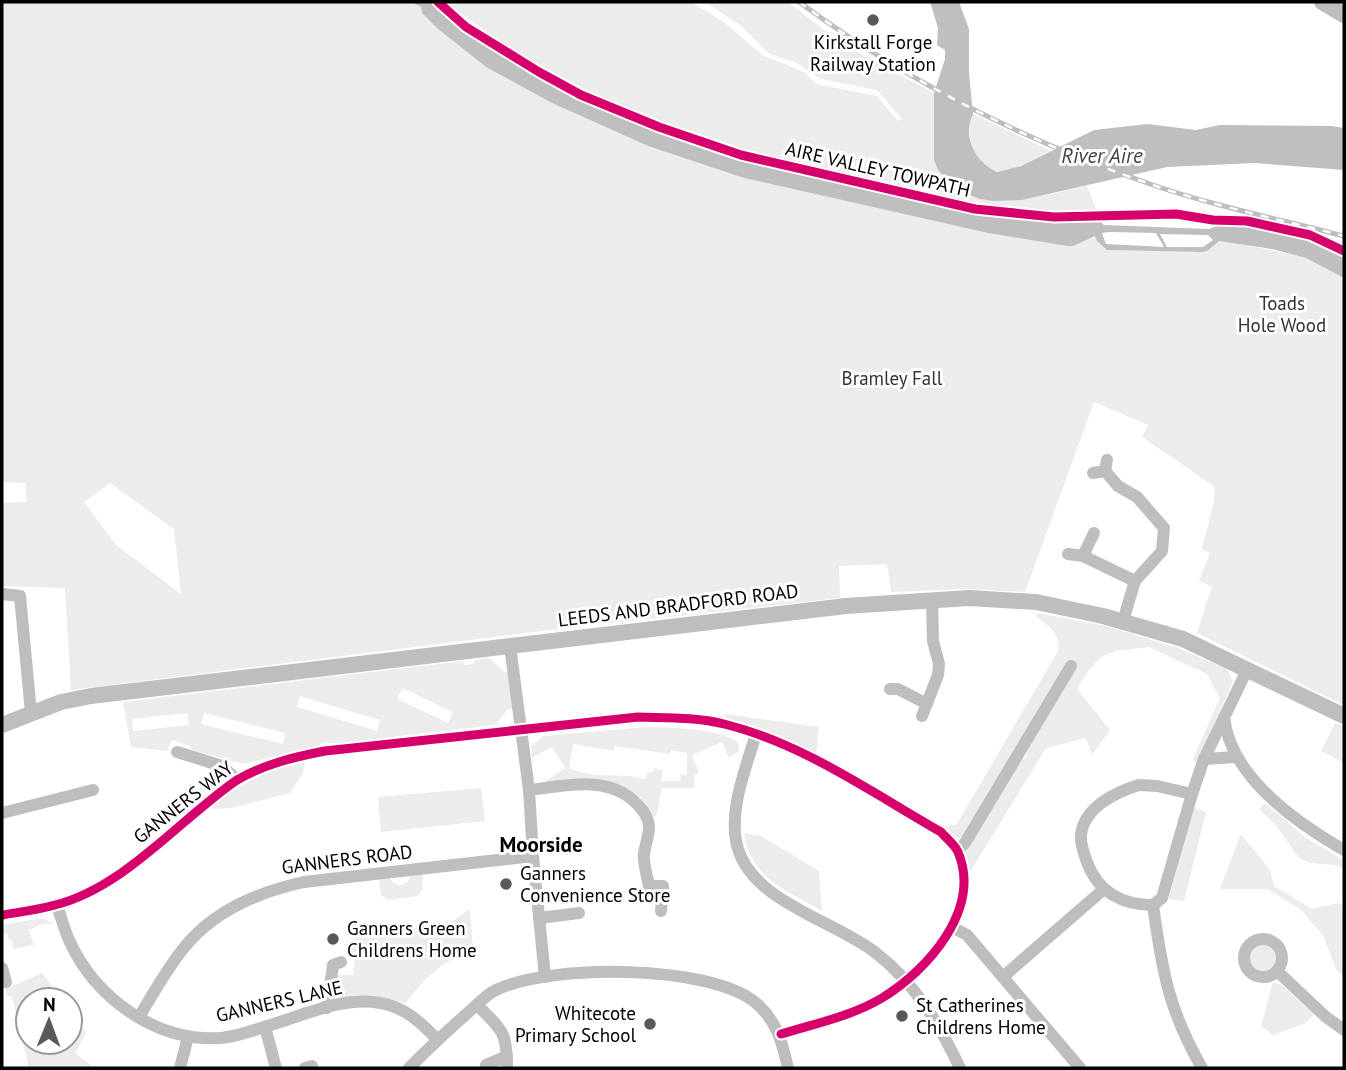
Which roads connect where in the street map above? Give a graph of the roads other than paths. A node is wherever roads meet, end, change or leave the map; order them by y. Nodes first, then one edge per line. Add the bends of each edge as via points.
1 (1322, 2) edge
2 (1344, 15) edge
3 (1102, 468) dead end
4 (1094, 533) dead end
5 (1068, 554) dead end
6 (1083, 556) junction
7 (1135, 581) junction
8 (2, 594) edge
9 (932, 599) junction
10 (1123, 621) junction
11 (510, 646) junction
12 (1071, 666) dead end
13 (1247, 670) junction
14 (890, 689) dead end
15 (31, 713) junction
16 (1344, 716) edge
17 (1224, 718) junction
18 (2, 725) edge
19 (521, 729) junction
20 (756, 734) junction
21 (177, 752) dead end
22 (1236, 757) junction
23 (1204, 759) junction
24 (237, 780) junction
25 (93, 790) dead end
26 (529, 790) junction
27 (1192, 794) junction
28 (2, 813) edge
29 (958, 850) junction
30 (1344, 850) edge
31 (533, 856) junction
32 (1104, 890) junction
33 (57, 905) junction
34 (1153, 905) junction
35 (661, 911) dead end
36 (579, 914) dead end
37 (2, 915) edge
38 (539, 918) junction
39 (953, 927) junction
40 (341, 962) dead end
41 (2, 968) edge
42 (1277, 971) dead end
43 (1004, 976) junction
44 (545, 977) junction
45 (905, 980) junction
46 (6, 982) dead end
47 (477, 1005) junction
48 (327, 1008) junction
49 (139, 1017) junction
50 (265, 1027) junction
51 (1344, 1030) edge
52 (780, 1034) junction
53 (188, 1037) junction
54 (437, 1039) junction
55 (507, 1062) edge
56 (486, 1065) dead end
57 (180, 1068) edge
58 (276, 1068) edge
59 (409, 1068) edge
60 (788, 1068) edge
61 (960, 1068) edge
62 (1080, 1068) edge
63 (1202, 1068) edge

1 - 2 main road
3 - 7 street via 1118,486 1170,525 1162,551
4 - 6 street
5 - 6 street
6 - 7 street
7 - 10 street
8 - 15 street via 20,596
9 - 10 main road, LEEDS AND BRADFORD ROAD via 1036,602
9 - 11 main road, LEEDS AND BRADFORD ROAD
9 - 14 street via 933,641 939,664 925,710 898,689
10 - 13 main road, LEEDS AND BRADFORD ROAD via 1183,639
11 - 15 main road, LEEDS AND BRADFORD ROAD via 91,696
11 - 19 street
12 - 29 street
13 - 16 main road, LEEDS AND BRADFORD ROAD
13 - 17 street
15 - 18 main road, LEEDS AND BRADFORD ROAD
17 - 22 street
17 - 23 street
19 - 20 street, GANNERS WAY via 638,717 722,723
19 - 24 street, GANNERS WAY via 326,751 285,759
19 - 26 street
20 - 29 street, GANNERS WAY via 803,753 868,789 941,832
20 - 45 street via 734,828 744,865 772,893 876,953
21 - 24 street via 222,766
22 - 23 street
22 - 30 street via 1286,811
23 - 27 street
24 - 33 street, GANNERS WAY via 122,872
25 - 28 street
26 - 31 street
26 - 35 street via 592,783 629,796 647,818 645,870 649,886 663,886
27 - 32 street via 1139,785 1122,790 1094,810 1081,836 1090,871
27 - 34 street via 1162,898
29 - 39 street via 965,881
31 - 38 street
31 - 49 street, GANNERS ROAD via 271,889 242,901 184,947
32 - 34 street via 1127,903
32 - 43 street
33 - 37 street, GANNERS WAY
33 - 49 street, GANNERS LANE via 86,970 106,993
34 - 63 street via 1169,998
36 - 38 street
38 - 44 street
39 - 43 street via 967,935
39 - 45 street via 937,950
40 - 48 street via 333,965
41 - 46 street
42 - 51 street
43 - 62 street
44 - 47 street via 494,991
44 - 52 street via 652,973 707,983 754,1001
45 - 52 street via 873,1002 836,1018
45 - 61 street via 941,1027
47 - 54 street
47 - 55 street via 503,1031
48 - 50 street, GANNERS LANE
48 - 54 street, GANNERS LANE via 380,1002 414,1016
49 - 53 street, GANNERS LANE
50 - 53 street, GANNERS LANE via 222,1038
50 - 58 street
52 - 60 street
53 - 57 street
54 - 59 street
55 - 56 street

